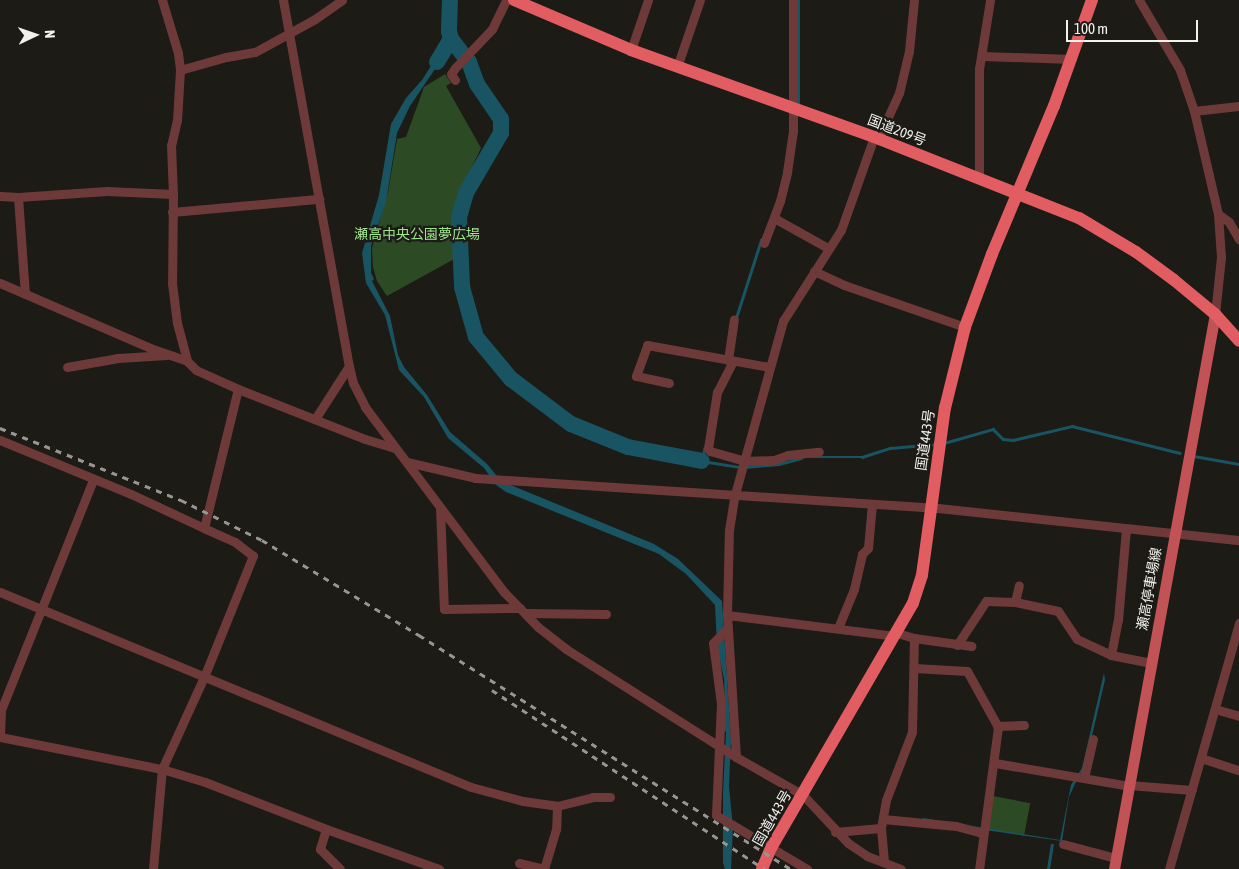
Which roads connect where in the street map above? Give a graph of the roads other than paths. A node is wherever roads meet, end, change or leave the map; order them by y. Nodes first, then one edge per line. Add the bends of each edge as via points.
1 (162, 0) edge
2 (283, 0) edge
3 (342, 0) edge
4 (506, 0) edge
5 (514, 0) edge
6 (648, 0) edge
7 (700, 0) edge
8 (793, 0) edge
9 (914, 0) edge
10 (990, 0) edge
11 (1092, 0) edge
12 (1139, 0) edge
13 (289, 32) junction
14 (631, 50) junction
15 (982, 56) junction
16 (1072, 59) junction
17 (677, 67) junction
18 (180, 70) junction
19 (455, 80) dead end
20 (1239, 106) edge
21 (794, 108) junction
22 (1194, 111) junction
23 (876, 138) junction
24 (980, 178) junction
25 (1018, 192) junction
26 (173, 194) junction
27 (0, 196) edge
28 (18, 197) junction
29 (319, 199) junction
30 (172, 212) junction
31 (1218, 214) junction
32 (774, 218) junction
33 (1239, 239) edge
34 (764, 244) dead end
35 (828, 248) junction
36 (814, 271) junction
37 (0, 283) edge
38 (25, 294) junction
39 (1215, 314) junction
40 (734, 319) dead end
41 (965, 327) junction
42 (1239, 341) edge
43 (169, 355) junction
44 (730, 360) junction
45 (188, 361) junction
46 (349, 366) junction
47 (67, 367) dead end
48 (768, 367) junction
49 (670, 383) dead end
50 (238, 389) junction
51 (315, 419) junction
52 (0, 440) edge
53 (395, 448) junction
54 (819, 452) dead end
55 (744, 461) junction
56 (407, 462) junction
57 (93, 480) junction
58 (735, 494) junction
59 (872, 504) junction
60 (440, 507) junction
61 (931, 508) junction
62 (204, 528) junction
63 (1126, 528) junction
64 (1175, 533) junction
65 (1239, 540) edge
66 (1020, 585) dead end
67 (0, 592) edge
68 (1014, 602) junction
69 (42, 610) junction
70 (522, 610) junction
71 (606, 614) dead end
72 (727, 615) junction
73 (1239, 623) edge
74 (728, 628) junction
75 (838, 628) junction
76 (896, 635) junction
77 (914, 638) junction
78 (957, 644) junction
79 (971, 646) dead end
80 (1235, 650) edge
81 (1111, 655) junction
82 (1151, 663) junction
83 (914, 668) junction
84 (204, 677) junction
85 (1215, 709) junction
86 (1239, 716) edge
87 (1024, 725) dead end
88 (997, 726) junction
89 (0, 737) edge
90 (1093, 739) dead end
91 (719, 746) junction
92 (736, 757) junction
93 (1201, 758) junction
94 (994, 763) junction
95 (162, 769) junction
96 (1239, 770) edge
97 (1084, 778) junction
98 (1129, 785) junction
99 (1192, 790) junction
100 (803, 795) junction
101 (610, 797) dead end
102 (557, 806) junction
103 (884, 819) junction
104 (881, 828) junction
105 (326, 829) junction
106 (836, 832) junction
107 (983, 833) junction
108 (1063, 844) dead end
109 (771, 848) junction
110 (518, 863) dead end
111 (1115, 864) edge
112 (886, 865) edge
113 (153, 869) edge
114 (340, 869) edge
115 (439, 869) edge
116 (544, 869) edge
117 (762, 869) edge
118 (807, 869) edge
119 (901, 869) edge
120 (979, 869) edge
121 (1169, 869) edge

1 - 18 street
2 - 13 street
3 - 13 street
4 - 19 street via 492,29 451,74
5 - 14 highway, 国道209号
6 - 14 street
7 - 17 street
8 - 21 street
9 - 23 street via 909,51 899,93
10 - 15 street
11 - 16 highway, 国道443号
12 - 22 street via 1180,70
13 - 18 street via 255,52
13 - 29 street
14 - 17 highway, 国道209号
15 - 16 street
15 - 24 street via 978,94
16 - 25 highway, 国道443号
17 - 21 highway, 国道209号
18 - 26 street via 178,120 171,146
20 - 22 street
21 - 23 highway, 国道209号
21 - 32 street via 787,172
22 - 31 street
23 - 24 highway, 国道209号
23 - 35 street via 841,230
24 - 25 highway, 国道209号
25 - 39 highway, 国道209号 via 1080,218 1136,252
25 - 41 highway, 国道443号
26 - 28 street via 108,191
26 - 30 street
27 - 28 street
28 - 38 street
29 - 30 street
29 - 46 street
30 - 45 street via 173,302
31 - 33 street via 1229,222
31 - 39 street via 1221,257
32 - 34 street
32 - 35 street
35 - 36 street
36 - 41 street via 844,285
36 - 48 street via 783,321
37 - 38 street
38 - 43 street
39 - 42 highway, 国道209号
39 - 64 main road, 瀬高停車場線
40 - 44 street
41 - 61 highway, 国道443号 via 953,370
43 - 45 street
43 - 47 street via 118,358
44 - 48 street
44 - 49 street via 647,344 636,376
44 - 55 street via 717,392 708,448 723,457
45 - 50 street via 196,370
46 - 51 street
46 - 53 street via 365,407
48 - 55 street
50 - 51 street
50 - 62 street
51 - 53 street
52 - 57 street
53 - 56 street
54 - 55 street via 774,460
55 - 58 street
56 - 58 street via 475,478
56 - 60 street
57 - 62 street
57 - 69 street
58 - 59 street
58 - 72 street via 729,530
59 - 61 street
59 - 75 street via 868,548 862,554 852,595
60 - 70 street via 504,592
60 - 70 street via 444,609
61 - 63 street
61 - 76 highway, 国道443号 via 922,575
62 - 84 street via 235,542 254,556
63 - 64 street
63 - 81 street via 1118,620
64 - 65 street
64 - 82 main road, 瀬高停車場線
66 - 68 street
67 - 69 street
68 - 78 street via 986,601
68 - 81 street via 1058,611 1077,639
69 - 84 street
69 - 89 street via 1,710
70 - 71 street
70 - 91 street via 566,649
72 - 74 street
72 - 75 street
73 - 80 street
74 - 91 street via 713,643 721,704
74 - 92 street
75 - 76 street
76 - 77 street
76 - 100 highway, 国道443号
77 - 78 street
77 - 83 street
78 - 79 street
80 - 85 street
81 - 82 street
82 - 98 main road, 瀬高停車場線
83 - 88 street via 967,671
83 - 103 street via 912,732 886,800
84 - 95 street
84 - 102 street via 471,787
85 - 86 street
85 - 93 street
87 - 88 street
88 - 94 street
89 - 95 street
90 - 97 street
91 - 92 street
91 - 109 street via 716,815
92 - 100 street
93 - 96 street
93 - 99 street
94 - 97 street
94 - 107 street
95 - 105 street
95 - 113 street
97 - 98 street
98 - 99 street
98 - 111 main road, 瀬高停車場線
99 - 121 street
100 - 106 street
100 - 109 highway, 国道443号
101 - 102 street via 593,797
102 - 116 street via 556,829
103 - 104 street
103 - 107 street via 956,826
104 - 106 street
104 - 112 street
105 - 114 street via 320,849
105 - 115 street
106 - 112 street via 867,856
107 - 120 street
108 - 111 street
109 - 117 highway, 国道443号
109 - 118 street
110 - 116 street
112 - 119 street

